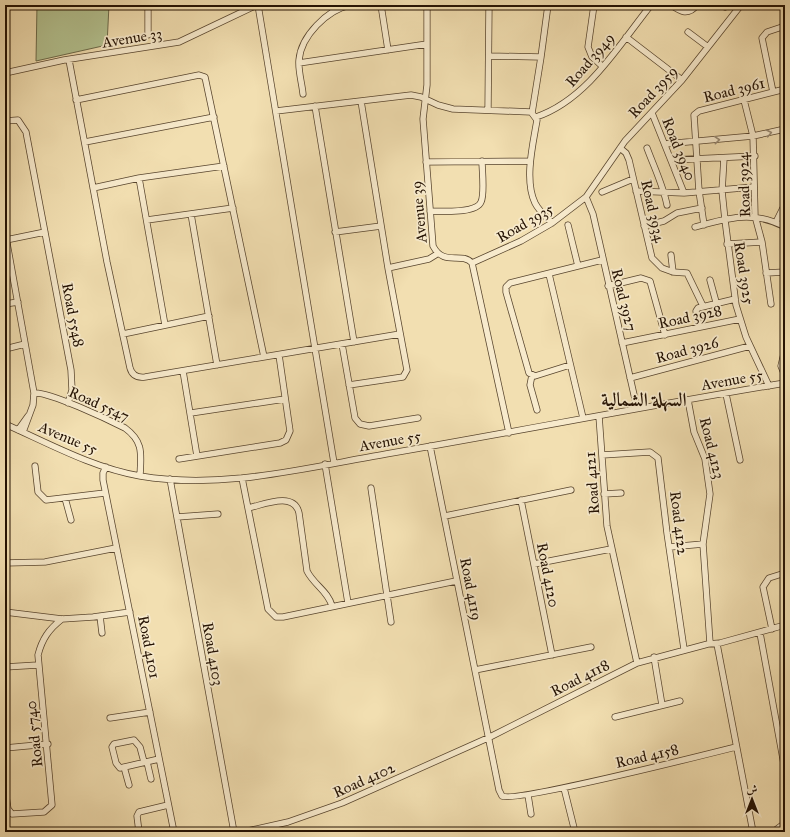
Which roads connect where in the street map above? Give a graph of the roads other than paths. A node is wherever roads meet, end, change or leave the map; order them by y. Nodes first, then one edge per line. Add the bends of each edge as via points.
1 (148, 5) edge
2 (258, 5) edge
3 (350, 5) edge
4 (381, 5) edge
5 (427, 5) edge
6 (489, 5) edge
7 (548, 5) edge
8 (594, 5) edge
9 (651, 5) edge
10 (671, 5) edge
11 (697, 5) edge
12 (741, 5) edge
13 (251, 6) edge
14 (785, 26) edge
15 (688, 32) dead end
16 (148, 36) dead end
17 (626, 37) junction
18 (427, 44) junction
19 (708, 47) junction
20 (388, 50) junction
21 (489, 56) junction
22 (541, 57) junction
23 (69, 60) junction
24 (299, 63) junction
25 (602, 66) junction
26 (5, 73) edge
27 (682, 80) junction
28 (785, 89) edge
29 (773, 92) junction
30 (303, 94) dead end
31 (425, 99) junction
32 (76, 100) junction
33 (744, 100) junction
34 (362, 101) junction
35 (315, 106) junction
36 (488, 110) junction
37 (276, 111) junction
38 (532, 113) junction
39 (652, 113) junction
40 (214, 117) junction
41 (5, 121) edge
42 (784, 130) edge
43 (753, 136) junction
44 (785, 137) edge
45 (85, 142) junction
46 (695, 142) junction
47 (665, 144) junction
48 (620, 148) junction
49 (647, 148) dead end
50 (755, 156) junction
51 (724, 158) junction
52 (696, 159) junction
53 (530, 160) junction
54 (671, 160) junction
55 (482, 161) junction
56 (426, 162) junction
57 (224, 166) junction
58 (139, 178) junction
59 (633, 179) junction
60 (754, 187) junction
61 (93, 188) junction
62 (636, 190) junction
63 (722, 190) junction
64 (699, 191) junction
65 (602, 192) dead end
66 (664, 193) junction
67 (684, 193) junction
68 (586, 197) junction
69 (785, 204) edge
70 (667, 205) dead end
71 (233, 208) junction
72 (702, 208) junction
73 (430, 211) junction
74 (191, 214) junction
75 (754, 216) junction
76 (147, 220) junction
77 (725, 220) junction
78 (552, 222) junction
79 (776, 222) junction
80 (704, 224) junction
81 (568, 225) dead end
82 (381, 226) junction
83 (644, 226) junction
84 (785, 226) edge
85 (695, 227) dead end
86 (5, 232) edge
87 (45, 232) junction
88 (335, 232) junction
89 (6, 240) junction
90 (762, 242) junction
91 (727, 244) junction
92 (437, 254) junction
93 (671, 255) dead end
94 (602, 260) junction
95 (472, 263) junction
96 (578, 266) junction
97 (388, 268) junction
98 (674, 272) junction
99 (785, 272) edge
100 (766, 273) junction
101 (549, 274) junction
102 (710, 280) dead end
103 (608, 286) junction
104 (736, 299) junction
105 (18, 302) junction
106 (716, 302) junction
107 (5, 304) edge
108 (771, 304) dead end
109 (703, 306) junction
110 (208, 316) junction
111 (740, 319) junction
112 (165, 324) junction
113 (700, 327) junction
114 (123, 334) junction
115 (400, 334) junction
116 (664, 334) junction
117 (354, 342) junction
118 (622, 343) junction
119 (25, 344) junction
120 (342, 344) junction
121 (750, 346) junction
122 (315, 348) junction
123 (5, 349) edge
124 (785, 349) edge
125 (279, 354) junction
126 (264, 357) junction
127 (217, 365) junction
128 (570, 365) junction
129 (183, 371) junction
130 (532, 375) junction
131 (785, 376) edge
132 (630, 378) junction
133 (785, 383) edge
134 (349, 385) junction
135 (769, 386) junction
136 (34, 393) junction
137 (726, 394) junction
138 (286, 399) junction
139 (688, 400) junction
140 (68, 403) junction
141 (637, 408) junction
142 (537, 410) dead end
143 (191, 413) junction
144 (599, 416) junction
145 (418, 418) dead end
146 (583, 418) junction
147 (5, 424) edge
148 (20, 431) junction
149 (508, 433) junction
150 (430, 446) junction
151 (602, 455) junction
152 (198, 456) junction
153 (179, 459) dead end
154 (740, 460) dead end
155 (334, 463) junction
156 (325, 464) junction
157 (35, 466) dead end
158 (106, 467) junction
159 (140, 476) junction
160 (242, 478) junction
161 (170, 479) junction
162 (371, 488) dead end
163 (571, 490) dead end
164 (105, 493) junction
165 (621, 493) dead end
166 (604, 494) junction
167 (65, 498) junction
168 (521, 500) junction
169 (248, 508) junction
170 (218, 514) dead end
171 (445, 516) junction
172 (177, 517) junction
173 (71, 520) dead end
174 (703, 544) junction
175 (670, 547) junction
176 (116, 548) junction
177 (611, 549) junction
178 (5, 563) edge
179 (534, 564) junction
180 (785, 573) edge
181 (456, 581) junction
182 (386, 595) junction
183 (348, 603) junction
184 (332, 606) junction
185 (5, 612) edge
186 (130, 612) junction
187 (100, 616) junction
188 (62, 619) junction
189 (391, 622) dead end
190 (785, 625) edge
191 (772, 629) junction
192 (102, 633) dead end
193 (760, 633) junction
194 (710, 643) junction
195 (717, 644) junction
196 (591, 647) dead end
197 (684, 649) junction
198 (552, 655) junction
199 (654, 657) junction
200 (636, 662) junction
201 (38, 665) junction
202 (5, 667) edge
203 (475, 670) junction
204 (680, 701) dead end
205 (662, 705) junction
206 (150, 712) junction
207 (615, 717) dead end
208 (110, 718) dead end
209 (490, 736) junction
210 (48, 744) junction
211 (736, 747) junction
212 (5, 748) edge
213 (159, 759) junction
214 (145, 762) junction
215 (124, 767) junction
216 (785, 770) edge
217 (151, 778) dead end
218 (128, 785) dead end
219 (564, 788) junction
220 (5, 789) edge
221 (528, 795) junction
222 (168, 805) junction
223 (531, 814) dead end
224 (785, 823) edge
225 (139, 832) edge
226 (174, 832) edge
227 (234, 832) edge
228 (243, 832) edge
229 (575, 832) edge
230 (753, 832) edge
231 (774, 832) edge

1 - 16 street
2 - 13 street, Avenue 33
2 - 37 street
3 - 24 street via 333,12 313,30 302,48
4 - 20 street
5 - 18 street, Avenue 39
6 - 21 street
7 - 22 street
8 - 25 street via 588,48 592,57
9 - 17 street, Road 3949
10 - 11 street via 686,13
12 - 19 street, Road 3959
13 - 23 street, Avenue 33 via 179,42
14 - 29 street via 767,32 762,38
15 - 19 street
17 - 25 street, Road 3949
17 - 27 street
18 - 20 street
18 - 31 street, Avenue 39
19 - 27 street, Road 3959
20 - 24 street
21 - 22 street
21 - 36 street
22 - 38 street
23 - 26 street, Avenue 33
23 - 32 street
24 - 30 street
25 - 38 street, Road 3949 via 573,98 552,111
27 - 39 street, Road 3959
28 - 29 street, Road 3961
29 - 33 street, Road 3961
31 - 34 street, Road 3949 via 406,95
31 - 36 street, Road 3949 via 446,108
31 - 56 street, Avenue 39 via 423,119
32 - 40 street via 199,75 206,79
32 - 45 street
33 - 43 street, Road 3924
33 - 46 street, Road 3961 via 696,113
34 - 35 street, Road 3949
34 - 82 street
35 - 37 street, Road 3949
35 - 88 street
36 - 38 street, Road 3949
37 - 122 street
38 - 53 street via 537,120
39 - 47 street, Road 3940
39 - 48 street, Road 3959
40 - 45 street
40 - 57 street
41 - 87 street, Road 5548 via 14,119 20,122 26,132
43 -> 42 street
42 - 44 street
46 -> 43 street, Road 3924
43 - 50 street, Road 3924
45 - 61 street
46 - 47 street, Road 3924
46 - 52 street, Road 3961
47 - 54 street, Road 3940
48 - 59 street, Road 3934 via 628,157
48 - 68 street, Road 3959
49 - 66 street
50 - 51 street
50 - 60 street, Road 3924
51 - 52 street
51 - 63 street, Road 3925
52 - 54 street
52 - 64 street, Road 3961
53 - 55 street
53 - 78 street via 533,198
54 - 67 street, Road 3940
55 - 56 street
55 - 73 street via 482,198 479,206 472,210
56 - 73 street, Avenue 39
57 - 58 street
57 - 71 street
58 - 61 street
58 - 76 street
59 - 62 street, Road 3934
59 - 65 street
60 - 63 street, Road 3940
60 - 75 street, Road 3924
61 - 114 street
62 - 66 street, Road 3940
62 - 83 street, Road 3934
63 - 64 street, Road 3940
63 - 77 street, Road 3925
64 - 67 street, Road 3940
64 - 72 street, Road 3961
66 - 67 street, Road 3940
66 - 70 street
68 - 78 street, Road 3935
68 - 94 street, Road 3927
69 - 79 street
71 - 74 street
71 - 126 street
72 - 80 street, Road 3961
72 - 83 street via 677,213 664,221
73 - 92 street, Avenue 39 via 433,246
74 - 76 street
74 - 110 street
75 - 77 street
75 - 79 street
75 - 90 street, Road 3924
76 - 112 street
77 - 80 street
77 - 91 street, Road 3925
78 - 95 street, Road 3935 via 509,247
79 - 84 street
80 - 85 street
81 - 96 street
82 - 88 street
82 - 97 street
83 - 98 street, Road 3934 via 652,258 658,265
86 - 89 street
87 - 89 street
87 - 140 street, Road 5548 via 72,370
88 - 117 street
89 - 105 street
90 - 91 street
90 - 100 street, Road 3924
91 - 104 street, Road 3925
92 - 95 street, Avenue 39 via 442,257 466,259
92 - 97 street via 429,259
93 - 98 street
94 - 96 street
94 - 103 street, Road 3927
95 - 149 street
96 - 101 street
97 - 115 street
98 - 109 street, Road 3934 via 687,273
99 - 100 street
100 - 108 street, Road 3924
101 - 128 street
101 - 130 street via 510,283 506,288 527,370
102 - 106 street
103 - 116 street via 641,278 648,279 652,285
103 - 118 street, Road 3927
104 - 106 street
104 - 111 street, Road 3925
105 - 107 street
105 - 119 street
106 - 109 street
109 - 113 street via 696,311
110 - 112 street
110 - 127 street
111 - 113 street, Road 3928
111 - 121 street, Road 3925
112 - 114 street
113 - 116 street, Road 3928
114 - 129 street via 130,368 136,376 145,378
115 - 117 street
115 - 134 street via 407,368 405,375
116 - 118 street, Road 3928
117 - 120 street
118 - 132 street, Road 3927
119 - 123 street
119 - 136 street
120 - 122 street
120 - 134 street
121 - 132 street, Road 3926
121 - 135 street, Road 3925
122 - 125 street
122 - 155 street
124 - 131 street via 781,366
125 - 126 street
125 - 138 street
126 - 127 street
127 - 129 street
128 - 130 street
128 - 146 street
129 - 143 street
130 - 142 street via 530,386
132 - 141 street, Road 3927
133 - 135 street, Avenue 55
134 - 145 street via 355,418 363,425
135 - 137 street, Avenue 55
136 - 140 street, Road 5547
136 - 148 street via 34,401
137 - 139 street, Avenue 55
137 - 154 street
138 - 143 street
138 - 152 street via 290,433 284,442
139 - 141 street, Avenue 55
139 - 174 street, Road 4123 via 694,432 705,459 710,494
140 - 159 street, Road 5547 via 125,428 137,438 140,446
141 - 144 street, Avenue 55
143 - 152 street
144 - 146 street, Avenue 55
144 - 151 street, Road 4121
146 - 149 street, Avenue 55
147 - 148 street, Avenue 55
148 - 158 street, Avenue 55
149 - 150 street, Avenue 55
150 - 155 street, Avenue 55
150 - 171 street, Road 4119
151 - 166 street, Road 4121
151 - 175 street, Road 4122 via 650,452 657,455
152 - 153 street
155 - 156 street, Avenue 55
156 - 160 street, Avenue 55
156 - 183 street
157 - 167 street via 41,497 49,500
158 - 159 street, Avenue 55
158 - 164 street, Road 4101 via 103,473
159 - 161 street, Avenue 55
160 - 161 street, Avenue 55
160 - 169 street
161 - 172 street, Road 4103
162 - 182 street
163 - 168 street
164 - 167 street
164 - 176 street, Road 4101
165 - 166 street
166 - 177 street, Road 4121
167 - 173 street
168 - 171 street
168 - 179 street, Road 4120
169 - 184 street via 282,500 294,504 299,513 307,571 311,579 328,596
169 - 184 street via 270,612 276,617 283,617
170 - 172 street
171 - 181 street, Road 4119
172 - 227 street, Road 4103
174 - 175 street
174 - 194 street, Road 4123
175 - 197 street, Road 4122
176 - 178 street via 45,562
176 - 186 street, Road 4101
177 - 179 street
177 - 200 street, Road 4121
179 - 198 street, Road 4120
180 - 191 street via 769,578 763,587
181 - 182 street
181 - 203 street, Road 4119
182 - 183 street
182 - 189 street
183 - 184 street
185 - 188 street
186 - 187 street
186 - 206 street, Road 4101
187 - 188 street
187 - 192 street
188 - 201 street, Road 5740 via 52,627 43,641 38,655
190 - 191 street
191 - 193 street
193 - 195 street
193 - 216 street
194 - 195 street
194 - 197 street
195 - 211 street
196 - 198 street
197 - 199 street, Road 4118
198 - 203 street
199 - 200 street, Road 4118
199 - 205 street
200 - 209 street, Road 4118
201 - 202 street
201 - 210 street, Road 5740
203 - 209 street, Road 4119
204 - 205 street
205 - 207 street
206 - 208 street
206 - 213 street, Road 4101
209 - 221 street, Road 4158 via 500,794 505,798
209 - 228 street, Road 4102 via 342,803 288,822
210 - 212 street
210 - 220 street, Road 5740 via 53,800 51,808 47,811 14,814 8,809
211 - 219 street, Road 4158
211 - 230 street
213 - 214 street
213 - 222 street, Road 4101
214 - 215 street
214 - 215 street via 140,747 134,740 114,744 112,747 116,763 120,768
214 - 217 street
215 - 218 street
219 - 221 street, Road 4158
219 - 229 street
221 - 223 street
222 - 225 street via 139,812
222 - 226 street, Road 4101
224 - 231 street

